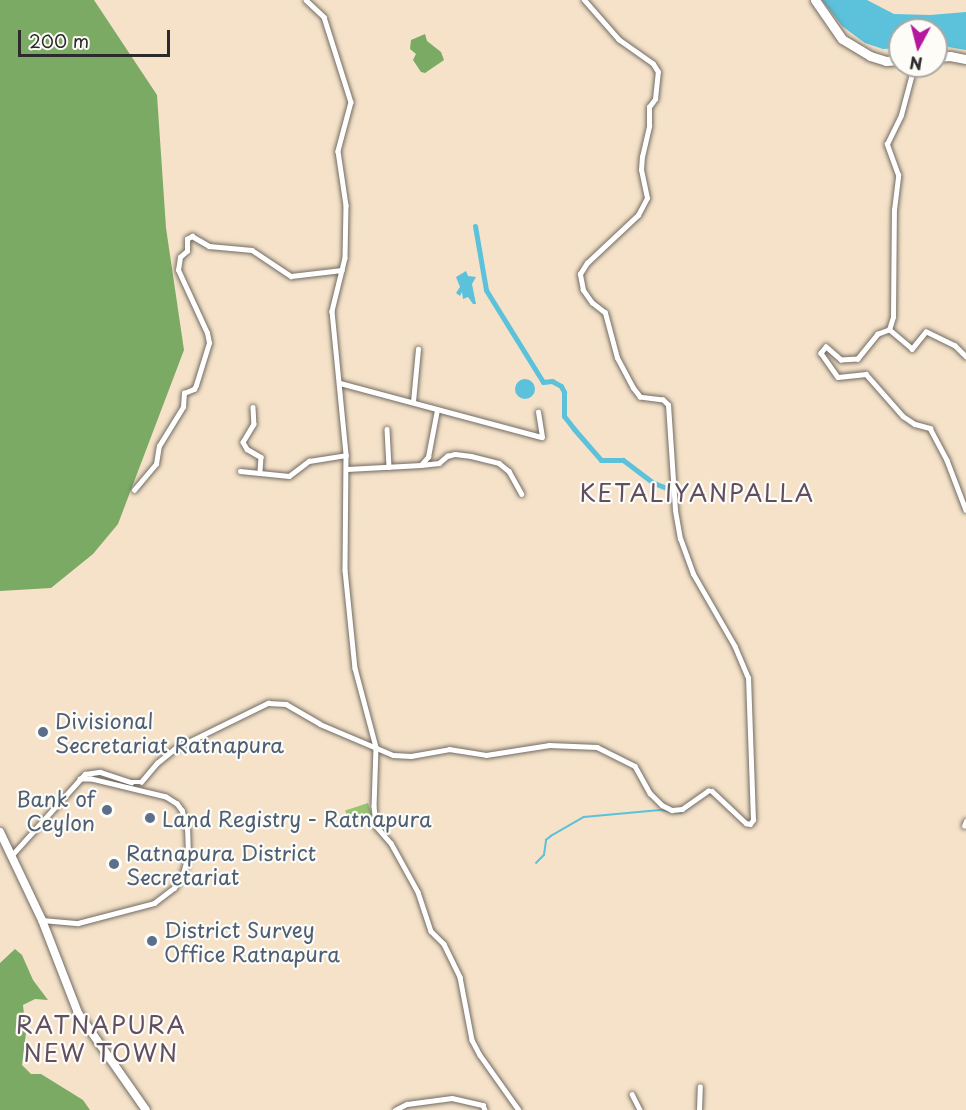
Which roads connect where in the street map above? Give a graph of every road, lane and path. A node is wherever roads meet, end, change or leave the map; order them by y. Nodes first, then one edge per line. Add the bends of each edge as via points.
1 (306, 0) edge
2 (584, 0) edge
3 (815, 0) edge
4 (948, 56) edge
5 (966, 59) edge
6 (888, 61) edge
7 (912, 78) edge
8 (342, 270) junction
9 (889, 330) junction
10 (418, 349) dead end
11 (966, 357) edge
12 (340, 383) junction
13 (413, 402) junction
14 (253, 406) dead end
15 (437, 410) junction
16 (538, 412) dead end
17 (387, 429) dead end
18 (346, 455) junction
19 (421, 465) junction
20 (389, 467) junction
21 (347, 469) junction
22 (240, 471) dead end
23 (260, 473) junction
24 (134, 490) dead end
25 (522, 494) dead end
26 (966, 510) edge
27 (376, 747) junction
28 (80, 779) junction
29 (0, 832) edge
30 (12, 855) junction
31 (42, 920) junction
32 (700, 1087) dead end
33 (632, 1094) dead end
34 (146, 1110) edge
35 (395, 1110) edge
36 (485, 1110) edge
37 (519, 1110) edge
38 (640, 1110) edge
39 (699, 1110) edge

1 - 8 street via 324,17 351,102 338,151 346,205
2 - 27 street via 619,40 653,64 658,72 642,157 647,198 638,215 587,263 580,274 583,290 605,313 617,358 640,397 663,400 668,405 680,539 693,574 735,647 748,678 753,820 746,823 712,791 682,809 672,810 650,793 635,766 597,747 549,745 486,755 449,749 411,756 393,755
3 - 6 highway via 842,39 870,56
4 - 5 highway
7 - 9 street via 901,115 887,144 898,175 893,317
8 - 12 street via 332,311
8 - 24 street via 291,276 252,250 209,246 192,236 186,239 187,251 180,256 178,270 209,343 196,385 184,393 183,407 159,446 156,464
9 - 11 street via 912,350 926,332 955,346
9 - 26 street via 878,334 858,359 841,360 826,347 821,353 838,377 866,374 903,416 930,428
10 - 13 street
12 - 13 street
12 - 18 street
13 - 15 street
14 - 23 street via 254,424 243,442 247,449 259,454
15 - 16 street via 542,437
15 - 19 street via 428,457
17 - 20 street
18 - 21 street
18 - 23 street via 309,461 289,476
19 - 20 street
19 - 25 street via 439,463 455,454 498,463 509,471
20 - 21 street
21 - 27 street via 345,570 355,668
22 - 23 street
27 - 28 street via 320,724 286,704 268,703 174,749 141,783 93,771
27 - 37 street via 376,826 391,843 418,892 431,931 444,944 460,977 472,1040
28 - 30 street
28 - 31 street via 166,797 177,804 187,830 188,855 174,888 154,903 78,923
29 - 30 main road
30 - 31 main road
31 - 34 main road via 78,1013
32 - 39 street
33 - 38 street
35 - 36 street via 407,1104 452,1098 483,1105

